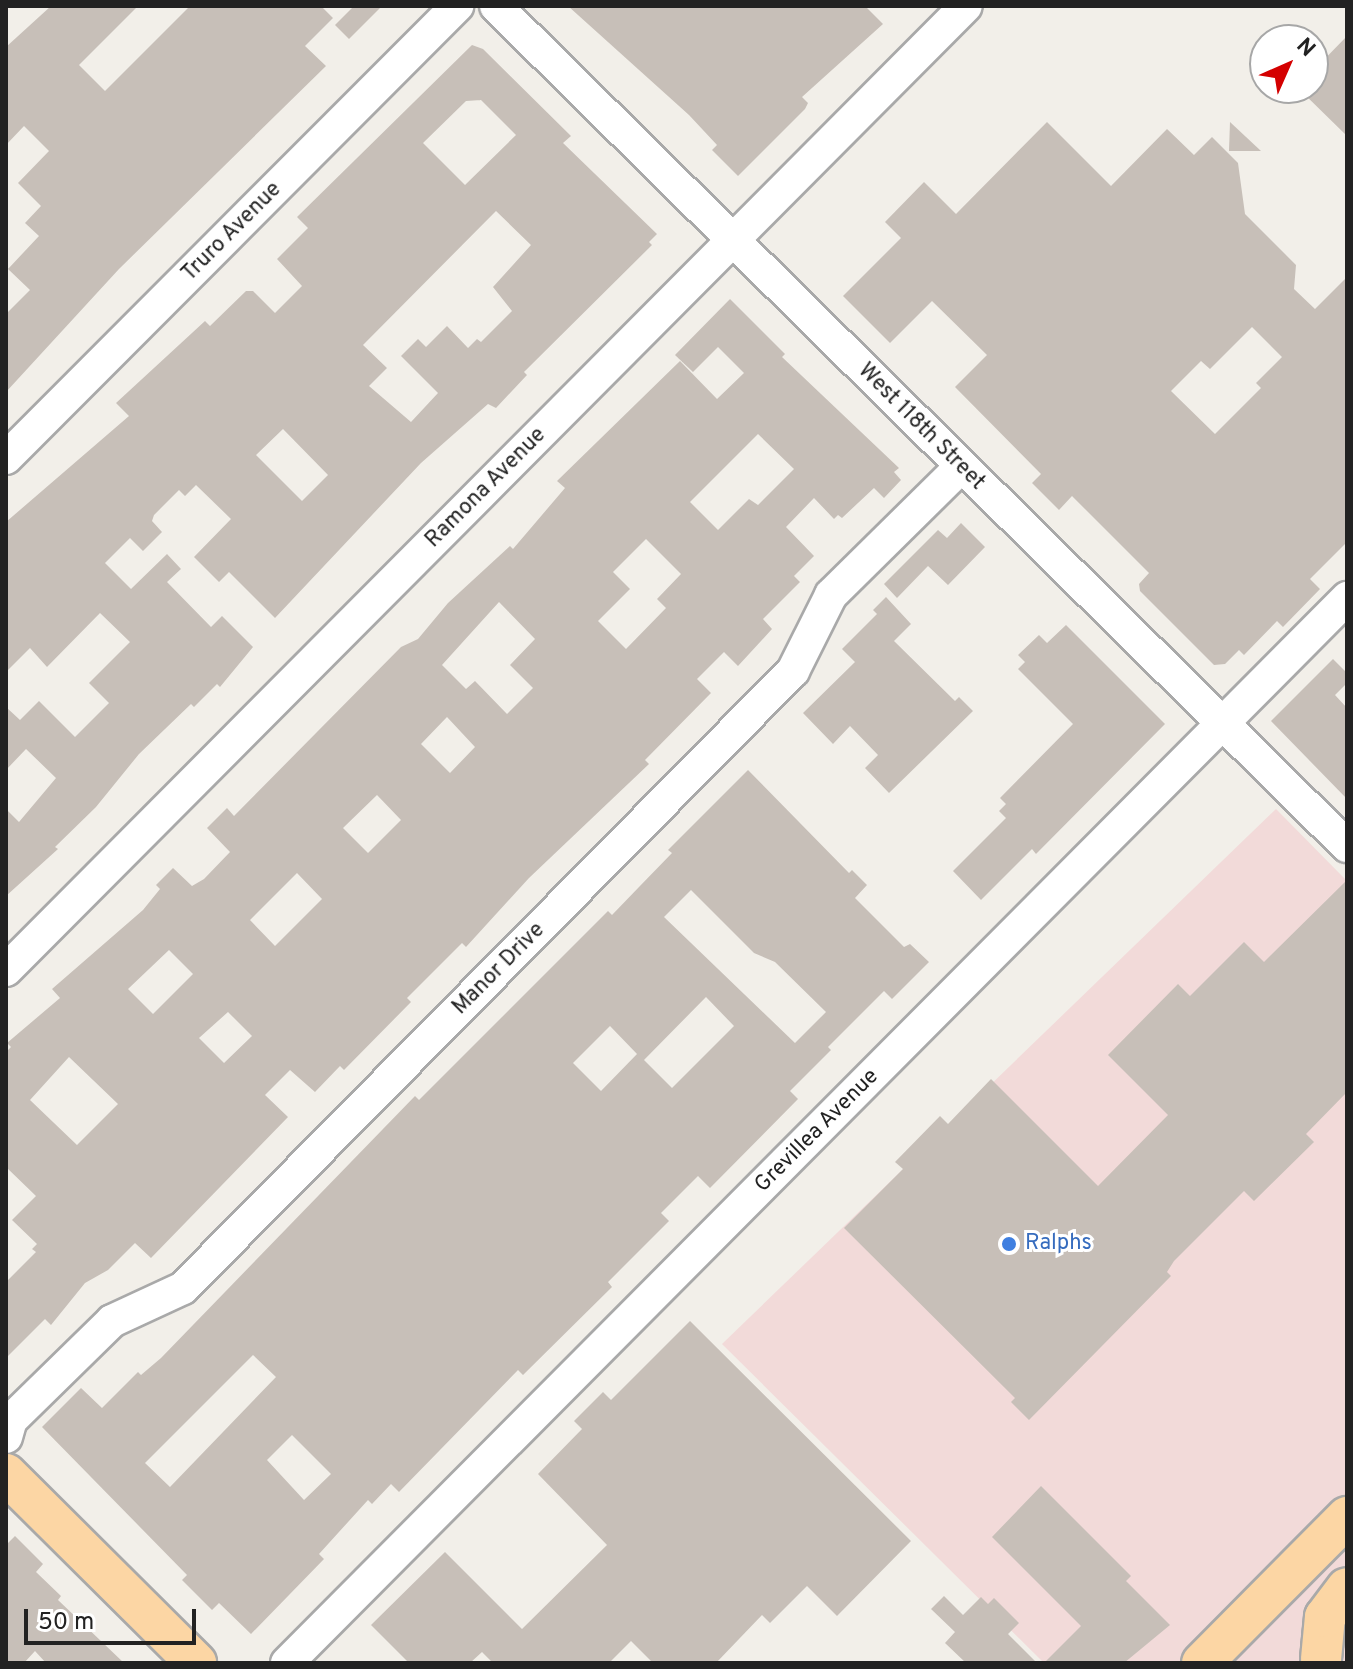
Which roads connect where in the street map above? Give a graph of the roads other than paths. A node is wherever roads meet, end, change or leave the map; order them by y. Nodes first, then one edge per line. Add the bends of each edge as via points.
1 (457, 6) edge
2 (496, 6) edge
3 (966, 6) edge
4 (734, 239) junction
5 (6, 458) edge
6 (961, 467) junction
7 (1347, 598) edge
8 (1225, 721) junction
9 (1347, 846) edge
10 (6, 970) edge
11 (6, 1437) edge
12 (6, 1474) edge
13 (1347, 1517) edge
14 (1347, 1588) edge
15 (1328, 1652) edge
16 (196, 1663) edge
17 (287, 1663) edge
18 (1202, 1663) edge

1 - 5 street, Truro Avenue
2 - 4 street, West 118th Street
3 - 4 street, Ramona Avenue
4 - 6 street, West 118th Street
4 - 10 street, Ramona Avenue
6 - 8 street, West 118th Street
6 - 11 street, Manor Drive via 831,595 793,671 183,1288 112,1321 11,1420
7 - 8 street, Grevillea Avenue
8 - 9 street, West 118th Street
8 - 17 street, Grevillea Avenue
12 - 16 main road
13 - 18 main road
14 - 15 main road via 1325,1617

